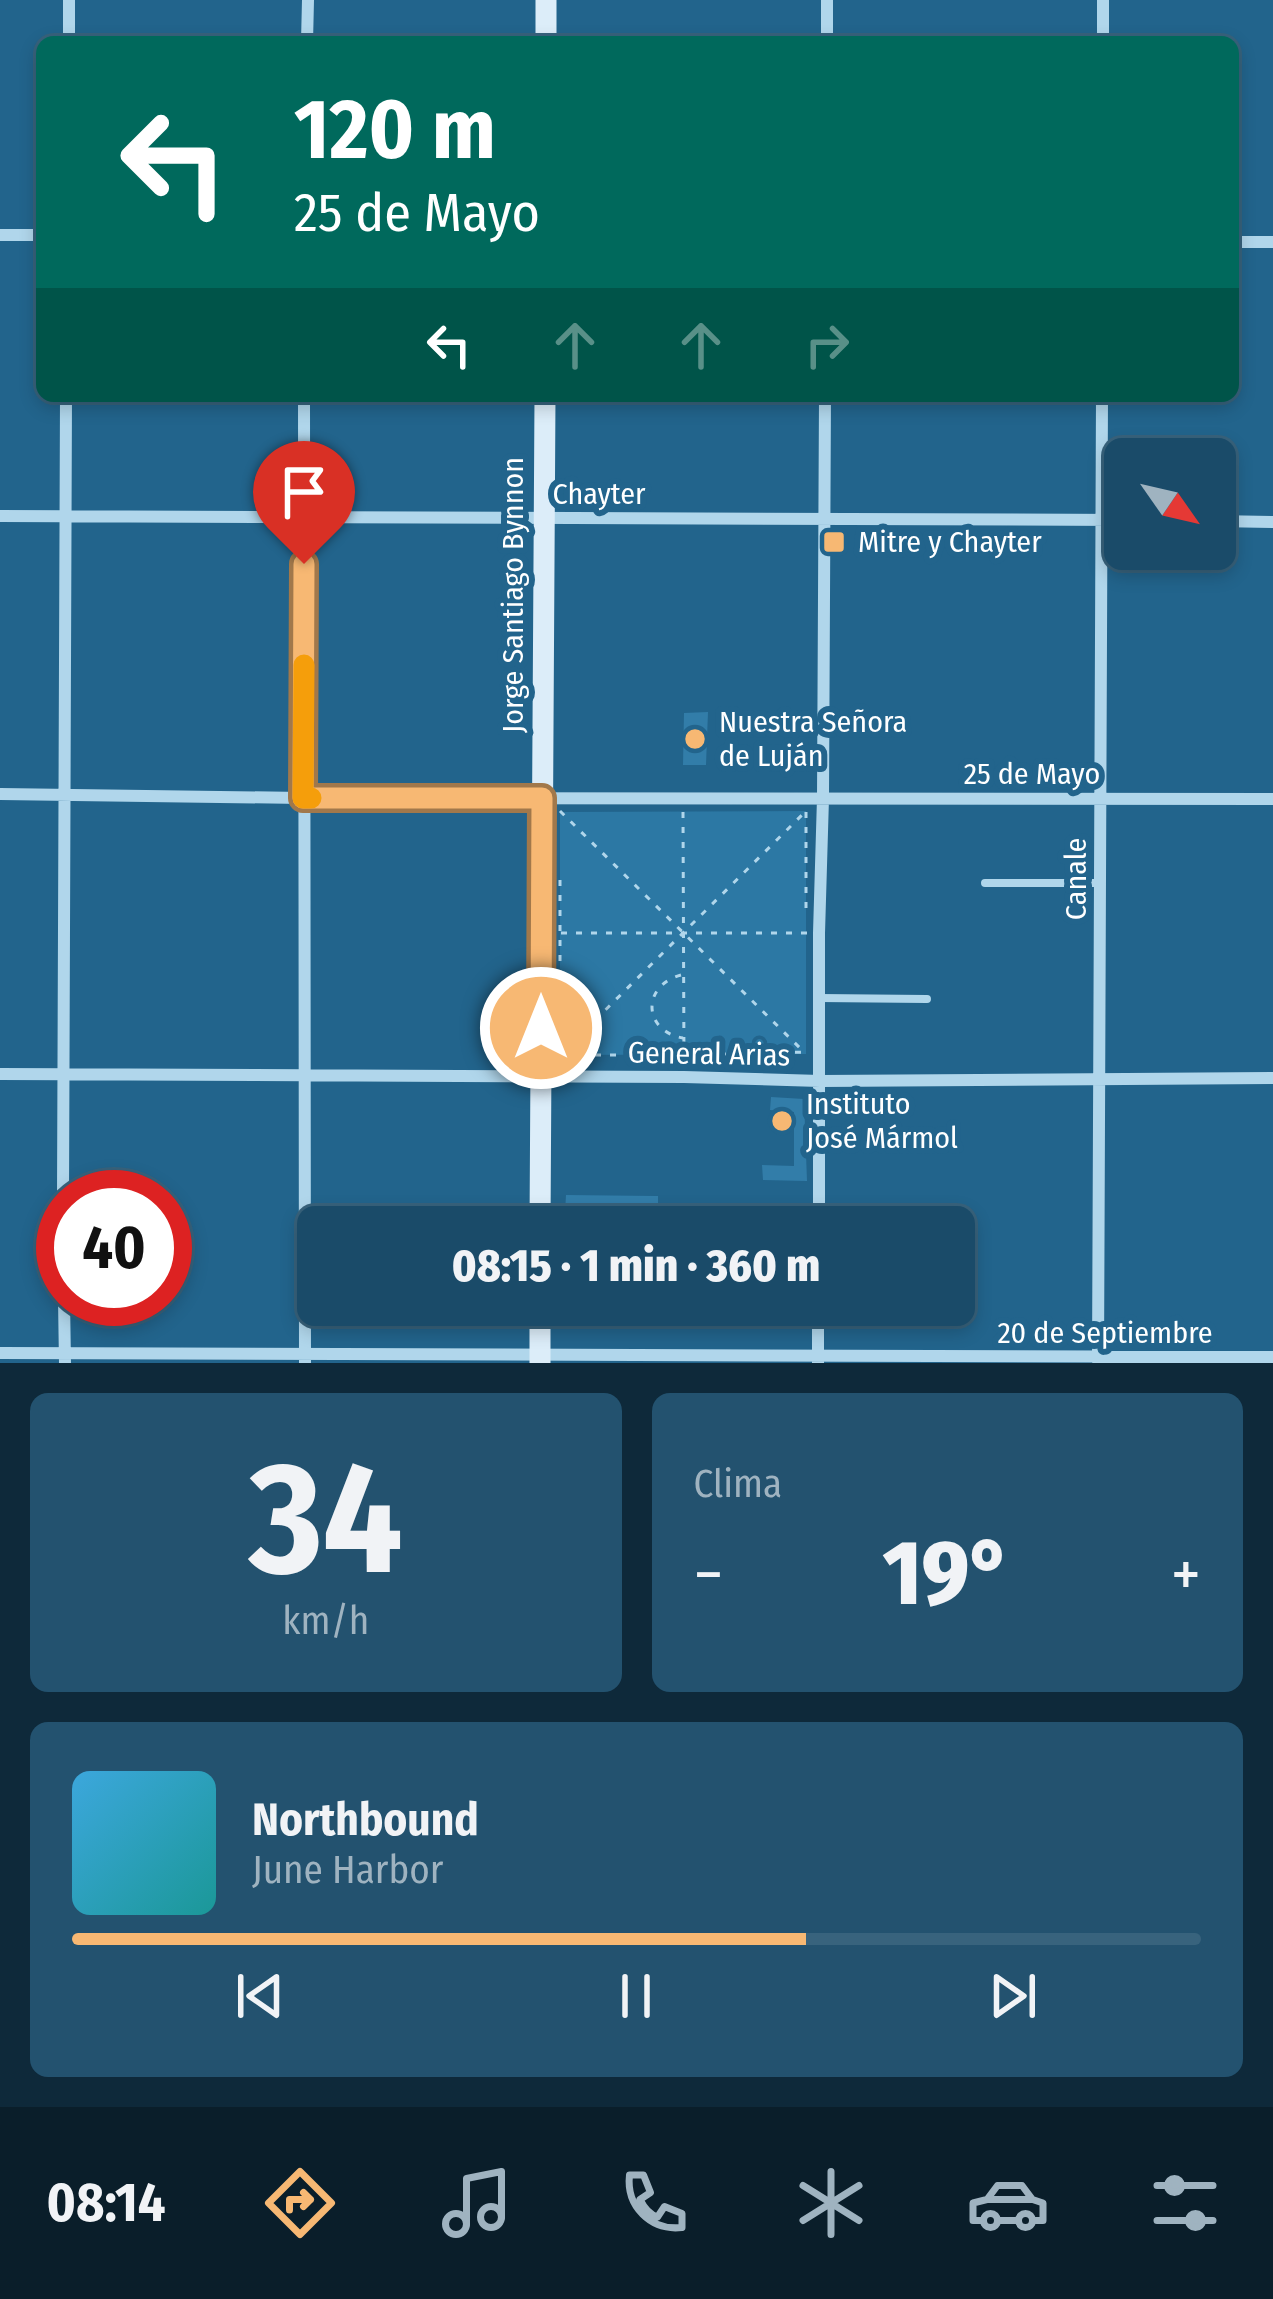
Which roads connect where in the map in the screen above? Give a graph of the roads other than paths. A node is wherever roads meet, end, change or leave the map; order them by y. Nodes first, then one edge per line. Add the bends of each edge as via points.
1 (69, 0) edge
2 (308, 0) edge
3 (546, 0) edge
4 (827, 0) edge
5 (1103, 0) edge
6 (69, 36) edge
7 (307, 36) edge
8 (546, 36) edge
9 (826, 36) edge
10 (1103, 36) edge
11 (36, 235) edge
12 (0, 236) edge
13 (1239, 242) edge
14 (1273, 242) edge
15 (66, 402) edge
16 (304, 402) edge
17 (544, 402) edge
18 (825, 402) edge
19 (1102, 402) edge
20 (0, 516) edge
21 (65, 517) junction
22 (304, 518) junction
23 (544, 518) junction
24 (824, 518) junction
25 (1101, 520) junction
26 (1236, 521) edge
27 (1273, 522) edge
28 (0, 794) edge
29 (64, 795) junction
30 (1100, 797) junction
31 (303, 798) junction
32 (542, 798) junction
33 (823, 798) junction
34 (1273, 799) edge
35 (985, 883) dead end
36 (1100, 883) junction
37 (819, 998) junction
38 (927, 999) dead end
39 (0, 1074) edge
40 (63, 1074) junction
41 (304, 1076) junction
42 (541, 1076) junction
43 (1098, 1078) junction
44 (1273, 1078) edge
45 (820, 1081) junction
46 (64, 1170) edge
47 (540, 1206) edge
48 (819, 1206) edge
49 (64, 1326) edge
50 (540, 1326) edge
51 (818, 1326) edge
52 (0, 1353) edge
53 (1273, 1357) edge
54 (65, 1359) edge
55 (305, 1359) edge
56 (818, 1359) edge
57 (540, 1360) edge
58 (1098, 1360) edge

1 - 6 street
2 - 7 street
3 - 8 street
4 - 9 street
5 - 10 street
11 - 12 street
13 - 14 street
15 - 21 street
16 - 22 street
17 - 23 street, Jorge Santiago Bynnon
18 - 24 street
19 - 25 street, Canale
20 - 21 street, Chayter
21 - 22 street, Chayter
21 - 29 street
22 - 23 street, Chayter
22 - 31 street
23 - 24 street, Chayter
23 - 32 street, Jorge Santiago Bynnon
24 - 25 street, Chayter
24 - 33 street
25 - 30 street, Canale
26 - 27 street
28 - 29 street, 25 de Mayo
29 - 31 street, 25 de Mayo
29 - 40 street
30 - 33 street, 25 de Mayo
30 - 34 street, 25 de Mayo
30 - 36 street, Canale
31 - 32 street, 25 de Mayo
31 - 41 street
32 - 33 street, 25 de Mayo
32 - 42 street, Jorge Santiago Bynnon
33 - 37 street
35 - 36 lane
36 - 43 street, Canale
37 - 38 lane
37 - 45 street
39 - 40 street, General Arias
40 - 41 street, General Arias
40 - 46 street
41 - 42 street, General Arias
41 - 55 street
42 - 45 street, General Arias
42 - 47 street, Jorge Santiago Bynnon
43 - 44 street, General Arias
43 - 45 street, General Arias
43 - 58 street, Canale
45 - 48 street
49 - 54 street
50 - 57 street
51 - 56 street
52 - 54 street, 20 de Septiembre
53 - 58 street, 20 de Septiembre
54 - 55 street, 20 de Septiembre
55 - 57 street, 20 de Septiembre
56 - 57 street, 20 de Septiembre
56 - 58 street, 20 de Septiembre

